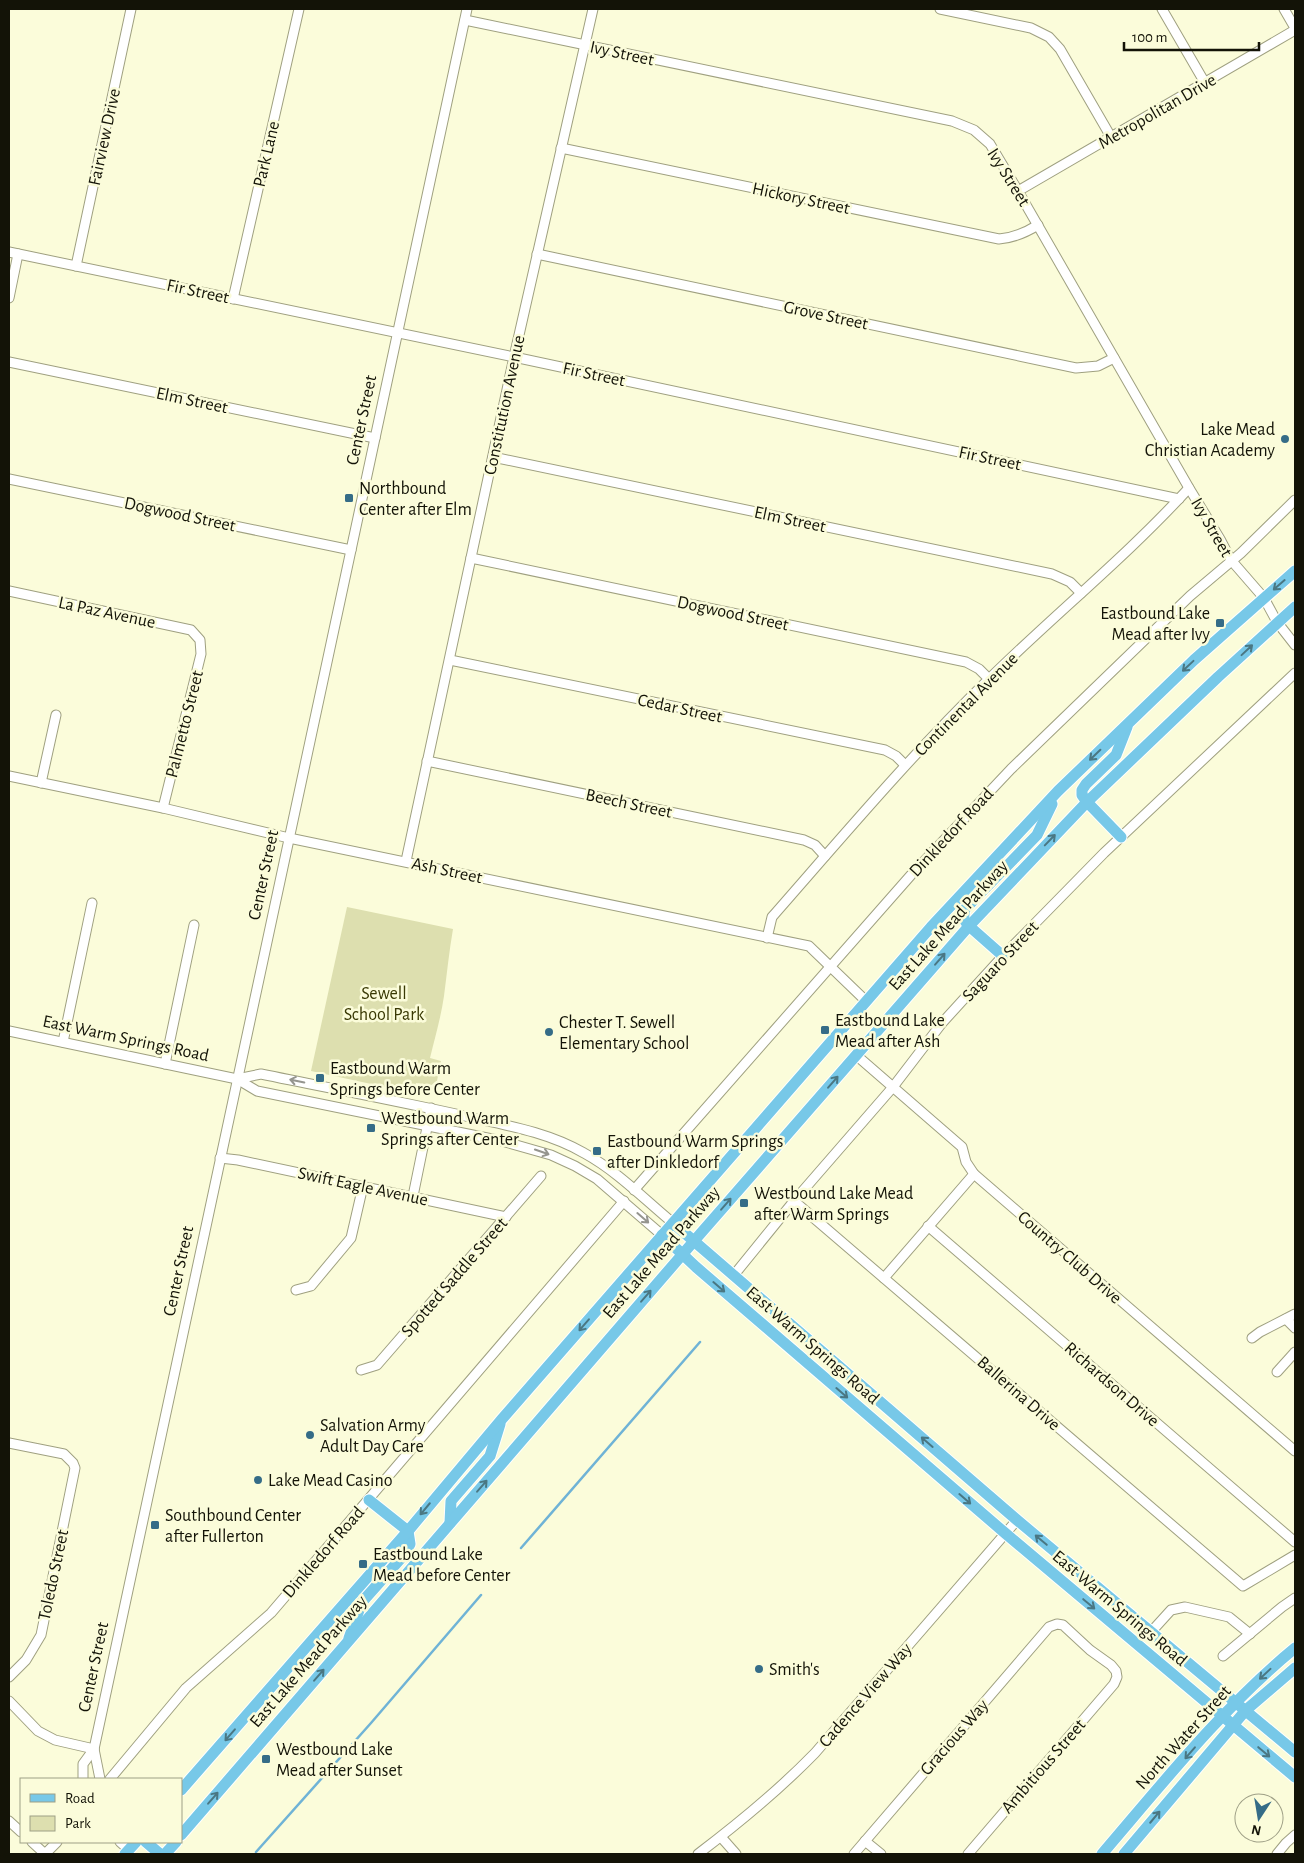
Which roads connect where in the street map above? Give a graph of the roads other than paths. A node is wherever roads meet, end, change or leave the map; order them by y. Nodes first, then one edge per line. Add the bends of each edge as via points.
1 (131, 9) edge
2 (298, 9) edge
3 (467, 9) edge
4 (593, 9) edge
5 (940, 9) edge
6 (1162, 9) edge
7 (1284, 9) edge
8 (465, 20) junction
9 (1295, 29) edge
10 (586, 46) junction
11 (1205, 83) junction
12 (1111, 137) junction
13 (561, 148) junction
14 (1018, 191) junction
15 (1038, 225) junction
16 (14, 253) edge
17 (537, 254) junction
18 (76, 266) junction
19 (9, 298) edge
20 (233, 299) junction
21 (397, 333) junction
22 (514, 357) junction
23 (1114, 358) junction
24 (9, 362) edge
25 (375, 438) junction
26 (493, 457) junction
27 (9, 478) edge
28 (1189, 488) junction
29 (1179, 499) junction
30 (1295, 500) edge
31 (351, 550) junction
32 (471, 558) junction
33 (1231, 560) junction
34 (1295, 571) edge
35 (9, 591) edge
36 (1081, 594) junction
37 (1264, 598) junction
38 (1295, 607) edge
39 (1277, 622) junction
40 (200, 640) joint
41 (1295, 645) edge
42 (450, 660) junction
43 (1295, 673) edge
44 (989, 679) junction
45 (56, 715) dead end
46 (1130, 721) junction
47 (428, 761) junction
48 (905, 765) junction
49 (9, 776) edge
50 (42, 783) junction
51 (1058, 791) junction
52 (1087, 802) junction
53 (163, 808) junction
54 (1120, 837) junction
55 (289, 838) junction
56 (825, 856) junction
57 (406, 861) junction
58 (92, 903) dead end
59 (194, 925) dead end
60 (969, 926) junction
61 (768, 938) junction
62 (1003, 956) junction
63 (830, 966) junction
64 (866, 1001) junction
65 (9, 1031) edge
66 (63, 1042) junction
67 (856, 1055) junction
68 (165, 1064) junction
69 (237, 1079) junction
70 (893, 1087) junction
71 (431, 1108) junction
72 (427, 1126) junction
73 (220, 1158) junction
74 (974, 1174) junction
75 (540, 1176) dead end
76 (363, 1186) junction
77 (634, 1190) junction
78 (413, 1196) junction
79 (624, 1201) junction
80 (794, 1201) junction
81 (506, 1217) junction
82 (673, 1223) junction
83 (928, 1226) junction
84 (662, 1236) junction
85 (694, 1241) junction
86 (682, 1255) junction
87 (734, 1275) junction
88 (884, 1278) junction
89 (296, 1290) dead end
90 (1295, 1314) edge
91 (1286, 1319) junction
92 (1295, 1328) edge
93 (1252, 1338) dead end
94 (1295, 1352) edge
95 (361, 1370) dead end
96 (1277, 1372) dead end
97 (897, 1416) junction
98 (502, 1418) junction
99 (885, 1430) junction
100 (9, 1443) edge
101 (1295, 1451) edge
102 (369, 1500) junction
103 (1017, 1520) junction
104 (450, 1523) junction
105 (408, 1531) junction
106 (1005, 1533) junction
107 (1295, 1542) edge
108 (1295, 1555) edge
109 (1295, 1598) edge
110 (1058, 1624) joint
111 (1151, 1632) junction
112 (1250, 1634) junction
113 (346, 1644) junction
114 (1295, 1648) edge
115 (1223, 1656) dead end
116 (1295, 1668) edge
117 (9, 1678) edge
118 (9, 1701) edge
119 (1237, 1702) junction
120 (1246, 1710) junction
121 (1223, 1717) junction
122 (1233, 1726) junction
123 (94, 1749) junction
124 (1295, 1752) edge
125 (83, 1778) edge
126 (100, 1778) edge
127 (111, 1778) edge
128 (1295, 1778) edge
129 (182, 1789) edge
130 (9, 1821) edge
131 (20, 1831) edge
132 (182, 1834) edge
133 (1295, 1835) edge
134 (721, 1837) junction
135 (865, 1841) junction
136 (33, 1843) edge
137 (56, 1843) edge
138 (147, 1843) edge
139 (175, 1843) edge
140 (45, 1854) edge
141 (160, 1854) edge
142 (165, 1854) edge
143 (698, 1854) edge
144 (736, 1854) edge
145 (854, 1854) edge
146 (880, 1854) edge
147 (968, 1854) edge
148 (1102, 1854) edge
149 (1124, 1854) edge
150 (1277, 1854) edge

1 - 18 street, Fairview Drive
2 - 20 street, Park Lane
3 - 8 street, Center Street
4 - 10 street, Constitution Avenue
5 - 12 street via 1031,28 1049,37 1060,49
6 - 11 street
7 - 9 street, Metropolitan Drive
8 - 10 street, Ivy Street
8 - 21 street, Center Street
9 - 11 street, Metropolitan Drive
10 - 13 street, Constitution Avenue
10 - 14 street, Ivy Street via 952,121 974,130 990,144
11 - 12 street, Metropolitan Drive
12 - 14 street, Metropolitan Drive
13 - 15 street, Hickory Street via 999,239 1011,238
13 - 17 street, Constitution Avenue
14 - 15 street, Ivy Street
15 - 23 street, Ivy Street
16 - 18 street, Fir Street
16 - 19 street
17 - 22 street, Constitution Avenue
17 - 23 street, Grove Street via 1076,368 1098,366
18 - 20 street, Fir Street
20 - 21 street, Fir Street
21 - 22 street, Fir Street
21 - 25 street, Center Street
22 - 26 street, Constitution Avenue
22 - 29 street, Fir Street
23 - 28 street, Ivy Street
24 - 25 street, Elm Street
25 - 31 street, Center Street
26 - 32 street, Constitution Avenue
26 - 36 street, Elm Street via 1052,574 1070,582
27 - 31 street, Dogwood Street
28 - 29 street, Continental Avenue
28 - 33 street, Ivy Street
29 - 36 street, Continental Avenue
30 - 33 street, Dinkledorf Road
31 - 55 street, Center Street
32 - 42 street, Constitution Avenue
32 - 44 street, Dogwood Street via 966,662
33 - 37 street, Ivy Street
33 - 63 street, Dinkledorf Road via 1011,769
34 -> 37 main road, East Lake Mead Parkway
35 - 40 street, La Paz Avenue via 191,630
36 - 44 street, Continental Avenue
37 - 39 street, Ivy Street
37 -> 46 main road, East Lake Mead Parkway
38 - 39 main road, East Lake Mead Parkway
39 - 41 street, Ivy Street
52 -> 39 main road, East Lake Mead Parkway
40 - 53 street, Palmetto Street via 201,654
42 - 47 street, Constitution Avenue
42 - 48 street, Cedar Street via 885,750
43 - 54 street, Saguaro Street
44 - 48 street, Continental Avenue
45 - 50 street
46 -> 51 main road, East Lake Mead Parkway
46 - 52 main road via 1116,756 1082,790
47 - 56 street, Beech Street via 804,840 815,845
47 - 57 street, Constitution Avenue
48 - 56 street, Continental Avenue
49 - 50 street, Ash Street
50 - 53 street, Ash Street
51 - 60 main road via 1036,835 965,909 964,921
51 - 64 main road, East Lake Mead Parkway
52 - 54 main road
60 -> 52 main road, East Lake Mead Parkway
53 - 55 street, Ash Street
54 - 62 street, Saguaro Street
55 - 57 street, Ash Street
55 - 69 street, Center Street
56 - 61 street, Continental Avenue via 772,917
57 - 61 street, Ash Street
58 - 66 street
59 - 68 street
60 - 62 main road
67 -> 60 main road, East Lake Mead Parkway
61 - 63 street, Ash Street via 809,946
62 - 70 street, Saguaro Street via 942,1023
63 - 64 street, Ash Street
63 - 77 street, Dinkledorf Road
64 - 82 main road, East Lake Mead Parkway
65 - 66 street, East Warm Springs Road
66 - 68 street, East Warm Springs Road
67 - 70 street, Country Club Drive
85 -> 67 main road, East Lake Mead Parkway
68 - 69 street, East Warm Springs Road
71 -> 69 street, East Warm Springs Road via 262,1074
69 - 72 street, East Warm Springs Road via 257,1091
69 - 73 street, Center Street
70 - 74 street, Country Club Drive via 962,1147
70 - 80 street, Saguaro Street
71 - 72 street
71 - 77 street, East Warm Springs Road via 558,1140 584,1152
72 - 78 street
72 -> 79 street, East Warm Springs Road via 551,1155 597,1179
73 - 76 street, Swift Eagle Avenue
73 - 123 street, Center Street
74 - 83 street
74 - 101 street, Country Club Drive
75 - 81 street, Spotted Saddle Street
76 - 78 street, Swift Eagle Avenue
76 - 89 street via 351,1238 311,1286
77 - 82 street, East Warm Springs Road
78 - 81 street, Swift Eagle Avenue
79 -> 84 street, East Warm Springs Road
79 - 102 street, Dinkledorf Road
80 - 87 street, Saguaro Street
80 - 88 street, Ballerina Drive
81 - 95 street, Spotted Saddle Street via 377,1365
82 - 84 main road, East Lake Mead Parkway
82 - 85 main road, East Warm Springs Road
83 - 88 street
83 - 107 street, Richardson Drive
84 - 86 main road, East Warm Springs Road
84 -> 98 main road, East Lake Mead Parkway
85 - 86 main road, East Lake Mead Parkway
85 - 87 main road, East Warm Springs Road
86 -> 99 main road, East Warm Springs Road
104 -> 86 main road, East Lake Mead Parkway
87 - 97 main road, East Warm Springs Road
88 - 108 street, Ballerina Drive via 1243,1586
90 - 91 street
91 - 92 street
91 - 93 street
94 - 96 street
97 - 99 main road
103 -> 97 main road, East Warm Springs Road
98 - 104 main road via 490,1456 451,1501
98 -> 105 main road, East Lake Mead Parkway
99 -> 106 main road, East Warm Springs Road
100 - 117 street, Toledo Street via 64,1454 75,1468 41,1635 26,1660
102 - 105 main road
102 - 127 street, Dinkledorf Road via 271,1613 186,1688
103 - 106 street, Cadence View Way
111 -> 103 main road, East Warm Springs Road
104 - 113 main road, East Lake Mead Parkway
105 - 113 main road via 410,1544 362,1602
105 -> 129 main road, East Lake Mead Parkway
106 -> 121 main road, East Warm Springs Road
106 - 134 street, Cadence View Way via 815,1753 783,1785
109 - 112 street
110 - 135 street, Gracious Way via 1049,1626
110 - 147 street, Ambitious Street via 1064,1625 1090,1650 1112,1665 1117,1677 1109,1691
111 - 112 street via 1168,1613 1184,1607 1229,1617
111 - 119 main road, East Warm Springs Road
112 - 115 street
132 -> 113 main road, East Lake Mead Parkway
114 -> 119 main road, North Water Street
116 - 120 main road, North Water Street
118 - 123 street via 38,1731 55,1740
119 - 120 main road, East Warm Springs Road
119 - 121 main road, North Water Street
120 - 122 main road, North Water Street
120 - 124 main road, East Warm Springs Road
121 - 122 main road, East Warm Springs Road
121 -> 148 main road, North Water Street
122 -> 128 main road, East Warm Springs Road
149 -> 122 main road, North Water Street
123 - 125 street, Center Street via 83,1764
123 - 126 street, Center Street
130 - 131 street
133 - 150 street
134 - 143 street, Cadence View Way
134 - 144 street
135 - 145 street, Gracious Way
135 - 146 street
136 - 140 street
137 - 140 street
138 - 141 main road
139 - 142 main road

